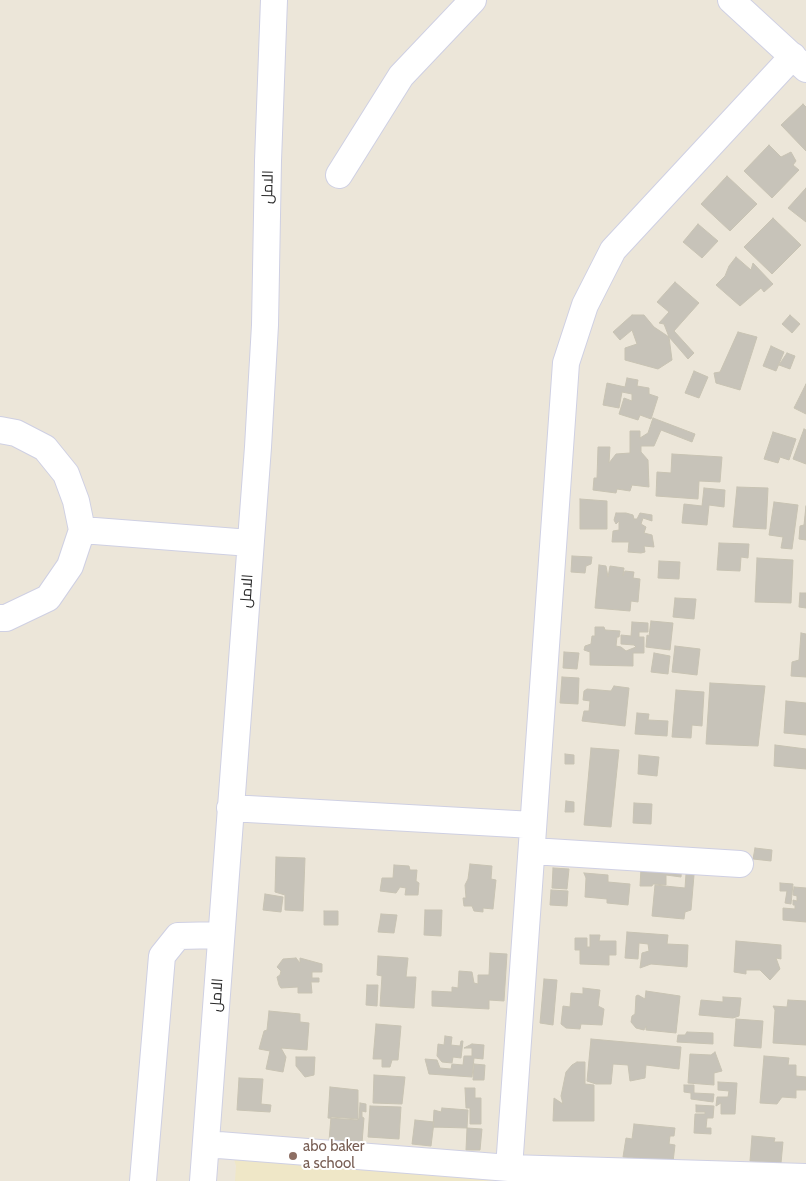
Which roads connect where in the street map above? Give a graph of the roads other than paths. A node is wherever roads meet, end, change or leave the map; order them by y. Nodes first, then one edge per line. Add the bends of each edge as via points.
1 (274, 0) edge
2 (731, 0) edge
3 (465, 3) edge
4 (799, 62) edge
5 (339, 175) dead end
6 (0, 430) edge
7 (82, 530) junction
8 (250, 542) junction
9 (0, 618) edge
10 (230, 808) junction
11 (534, 825) junction
12 (532, 851) junction
13 (740, 864) dead end
14 (221, 936) junction
15 (206, 1144) junction
16 (510, 1168) junction
17 (806, 1178) edge
18 (144, 1181) edge
19 (203, 1181) edge

1 - 8 street, الامل via 265,325
2 - 4 street
3 - 5 street via 401,76
4 - 11 street via 613,250 585,305 566,363
6 - 7 street via 16,433 46,448 66,474
7 - 8 street
7 - 9 street via 70,566 48,598
8 - 10 street, الامل
10 - 11 street
10 - 14 street, الامل
11 - 12 street
12 - 13 street
12 - 16 street
14 - 15 street, الامل
14 - 18 street via 178,936 162,956
15 - 16 street
15 - 19 street, الامل
16 - 17 street

